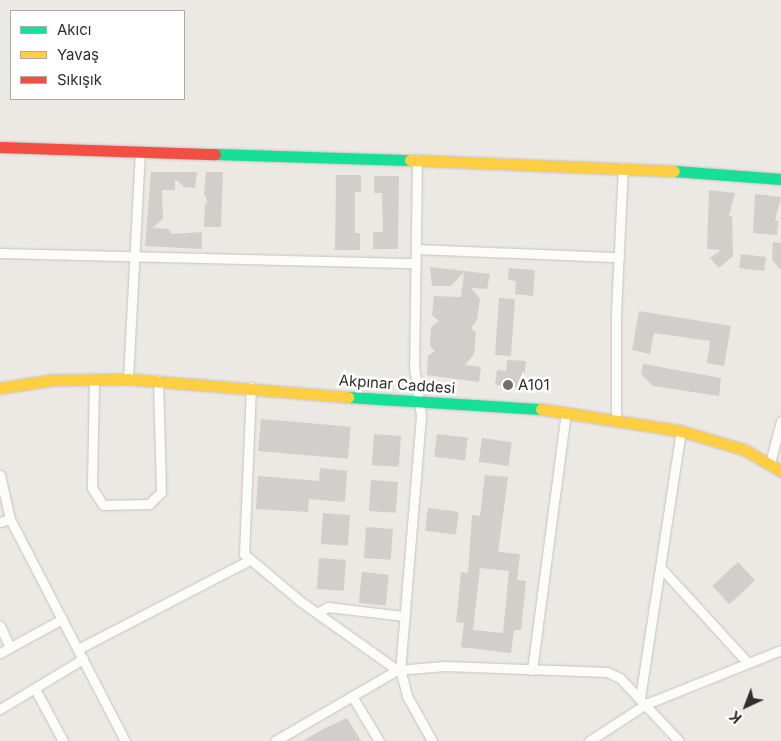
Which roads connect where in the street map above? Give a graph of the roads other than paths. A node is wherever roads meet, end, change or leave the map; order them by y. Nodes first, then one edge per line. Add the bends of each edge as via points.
1 (0, 147) edge
2 (140, 151) junction
3 (417, 159) junction
4 (623, 167) junction
5 (781, 179) edge
6 (416, 249) junction
7 (0, 253) edge
8 (134, 257) junction
9 (619, 257) junction
10 (416, 263) junction
11 (128, 379) junction
12 (94, 380) junction
13 (158, 380) junction
14 (251, 387) junction
15 (0, 388) edge
16 (420, 403) junction
17 (566, 412) junction
18 (616, 419) junction
19 (781, 421) edge
20 (682, 431) junction
21 (770, 463) junction
22 (781, 471) edge
23 (0, 475) edge
24 (10, 518) junction
25 (0, 522) edge
26 (250, 560) junction
27 (661, 568) junction
28 (317, 613) junction
29 (404, 616) junction
30 (62, 618) junction
31 (0, 626) edge
32 (10, 647) junction
33 (78, 650) junction
34 (781, 650) edge
35 (0, 653) edge
36 (83, 660) junction
37 (747, 662) junction
38 (399, 669) junction
39 (532, 670) junction
40 (35, 689) junction
41 (352, 696) junction
42 (643, 701) junction
43 (0, 709) edge
44 (63, 741) edge
45 (125, 741) edge
46 (275, 741) edge
47 (379, 741) edge
48 (432, 741) edge
49 (589, 741) edge
50 (679, 741) edge

1 - 2 street
2 - 3 street
2 - 8 street
3 - 4 street
3 - 6 street
4 - 5 street
4 - 9 street
6 - 9 street
6 - 10 street
7 - 8 street
8 - 10 street
8 - 11 street
9 - 18 street
10 - 16 street via 414,366
11 - 12 street, Akpınar Caddesi
11 - 13 street, Akpınar Caddesi
12 - 13 street via 92,488 103,505 149,504 161,492
12 - 15 street, Akpınar Caddesi
13 - 14 street, Akpınar Caddesi
14 - 16 street, Akpınar Caddesi
14 - 26 street via 243,548
16 - 17 street, Akpınar Caddesi via 522,406
16 - 29 street
17 - 18 street, Akpınar Caddesi
17 - 39 street
18 - 20 street, Akpınar Caddesi
19 - 21 street
20 - 21 street, Akpınar Caddesi via 745,450
20 - 27 street
21 - 22 street, Akpınar Caddesi
23 - 24 street
24 - 25 street
24 - 30 street
26 - 28 street
26 - 33 street
27 - 37 street
27 - 42 street
28 - 29 street via 328,607
28 - 38 street
29 - 38 street
30 - 32 street
30 - 33 street
31 - 32 street
32 - 35 street
33 - 36 street
34 - 37 street
36 - 40 street
36 - 45 street
37 - 42 street
38 - 39 street via 445,666
38 - 41 street
38 - 48 street via 407,696
39 - 42 street via 607,672 620,678
40 - 43 street
40 - 44 street
41 - 46 street
41 - 47 street
42 - 49 street
42 - 50 street

